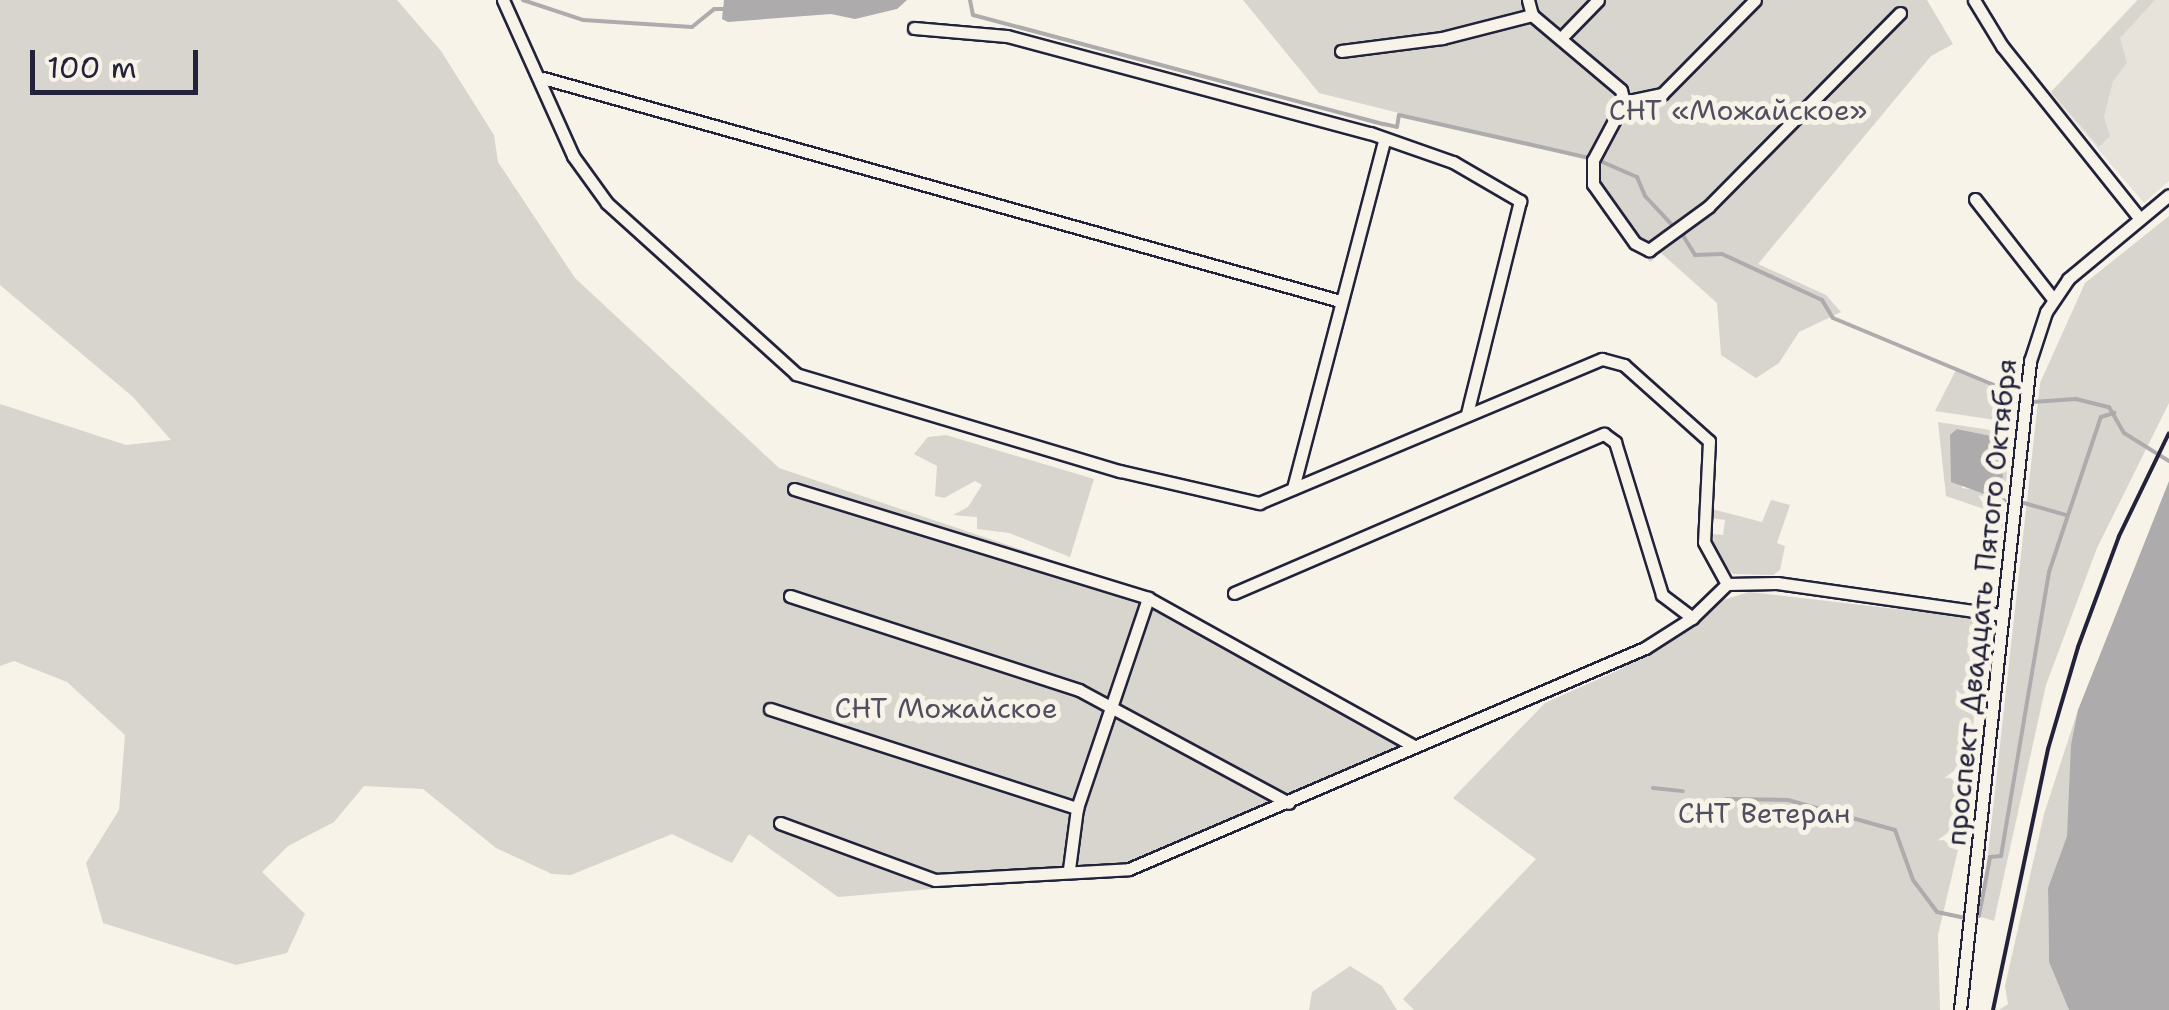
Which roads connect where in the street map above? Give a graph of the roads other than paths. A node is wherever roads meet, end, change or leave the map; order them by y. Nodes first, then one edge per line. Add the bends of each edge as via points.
1 (502, 0) edge
2 (1528, 0) edge
3 (1598, 0) edge
4 (1755, 0) edge
5 (1974, 0) edge
6 (1900, 13) dead end
7 (1532, 15) junction
8 (914, 28) dead end
9 (1564, 36) junction
10 (1341, 51) dead end
11 (543, 78) junction
12 (1624, 102) junction
13 (1384, 140) junction
14 (2169, 195) edge
15 (1975, 199) dead end
16 (2140, 219) junction
17 (2054, 300) junction
18 (1340, 301) junction
19 (1466, 413) junction
20 (1293, 488) junction
21 (794, 489) dead end
22 (1727, 584) junction
23 (1234, 592) dead end
24 (790, 596) dead end
25 (1148, 598) junction
26 (2003, 615) junction
27 (1692, 618) junction
28 (1113, 705) junction
29 (770, 709) dead end
30 (1414, 746) junction
31 (1288, 804) junction
32 (1077, 808) junction
33 (780, 822) dead end
34 (1069, 869) junction
35 (1960, 1010) edge

1 - 11 street
2 - 7 street
3 - 9 street
4 - 12 street via 1662,94
5 - 16 street via 2002,46
6 - 12 street via 1708,207 1650,250 1625,231 1593,184 1593,160
7 - 9 street
7 - 10 street via 1442,38
8 - 13 street via 1007,36
9 - 12 street via 1621,90
11 - 18 street
11 - 20 street via 574,156 607,203 796,374 1120,471 1242,499 1260,503
13 - 18 street
13 - 19 street via 1452,162 1520,201
14 - 16 street, проспект Двадцать Пятого Октября
15 - 17 street
16 - 17 street, проспект Двадцать Пятого Октября via 2068,279
17 - 26 street, проспект Двадцать Пятого Октября via 2030,361
18 - 20 street
19 - 20 street
19 - 22 street via 1588,360 1624,366 1710,441 1704,542
21 - 25 street
22 - 26 street via 1777,583
22 - 27 street
23 - 27 street via 1604,434 1615,442 1662,596
24 - 28 street
25 - 28 street
25 - 30 street
26 - 35 street, проспект Двадцать Пятого Октября
27 - 30 street via 1645,648
28 - 31 street
28 - 32 street
29 - 32 street
30 - 31 street
31 - 34 street via 1152,863
32 - 34 street
33 - 34 street via 935,880

